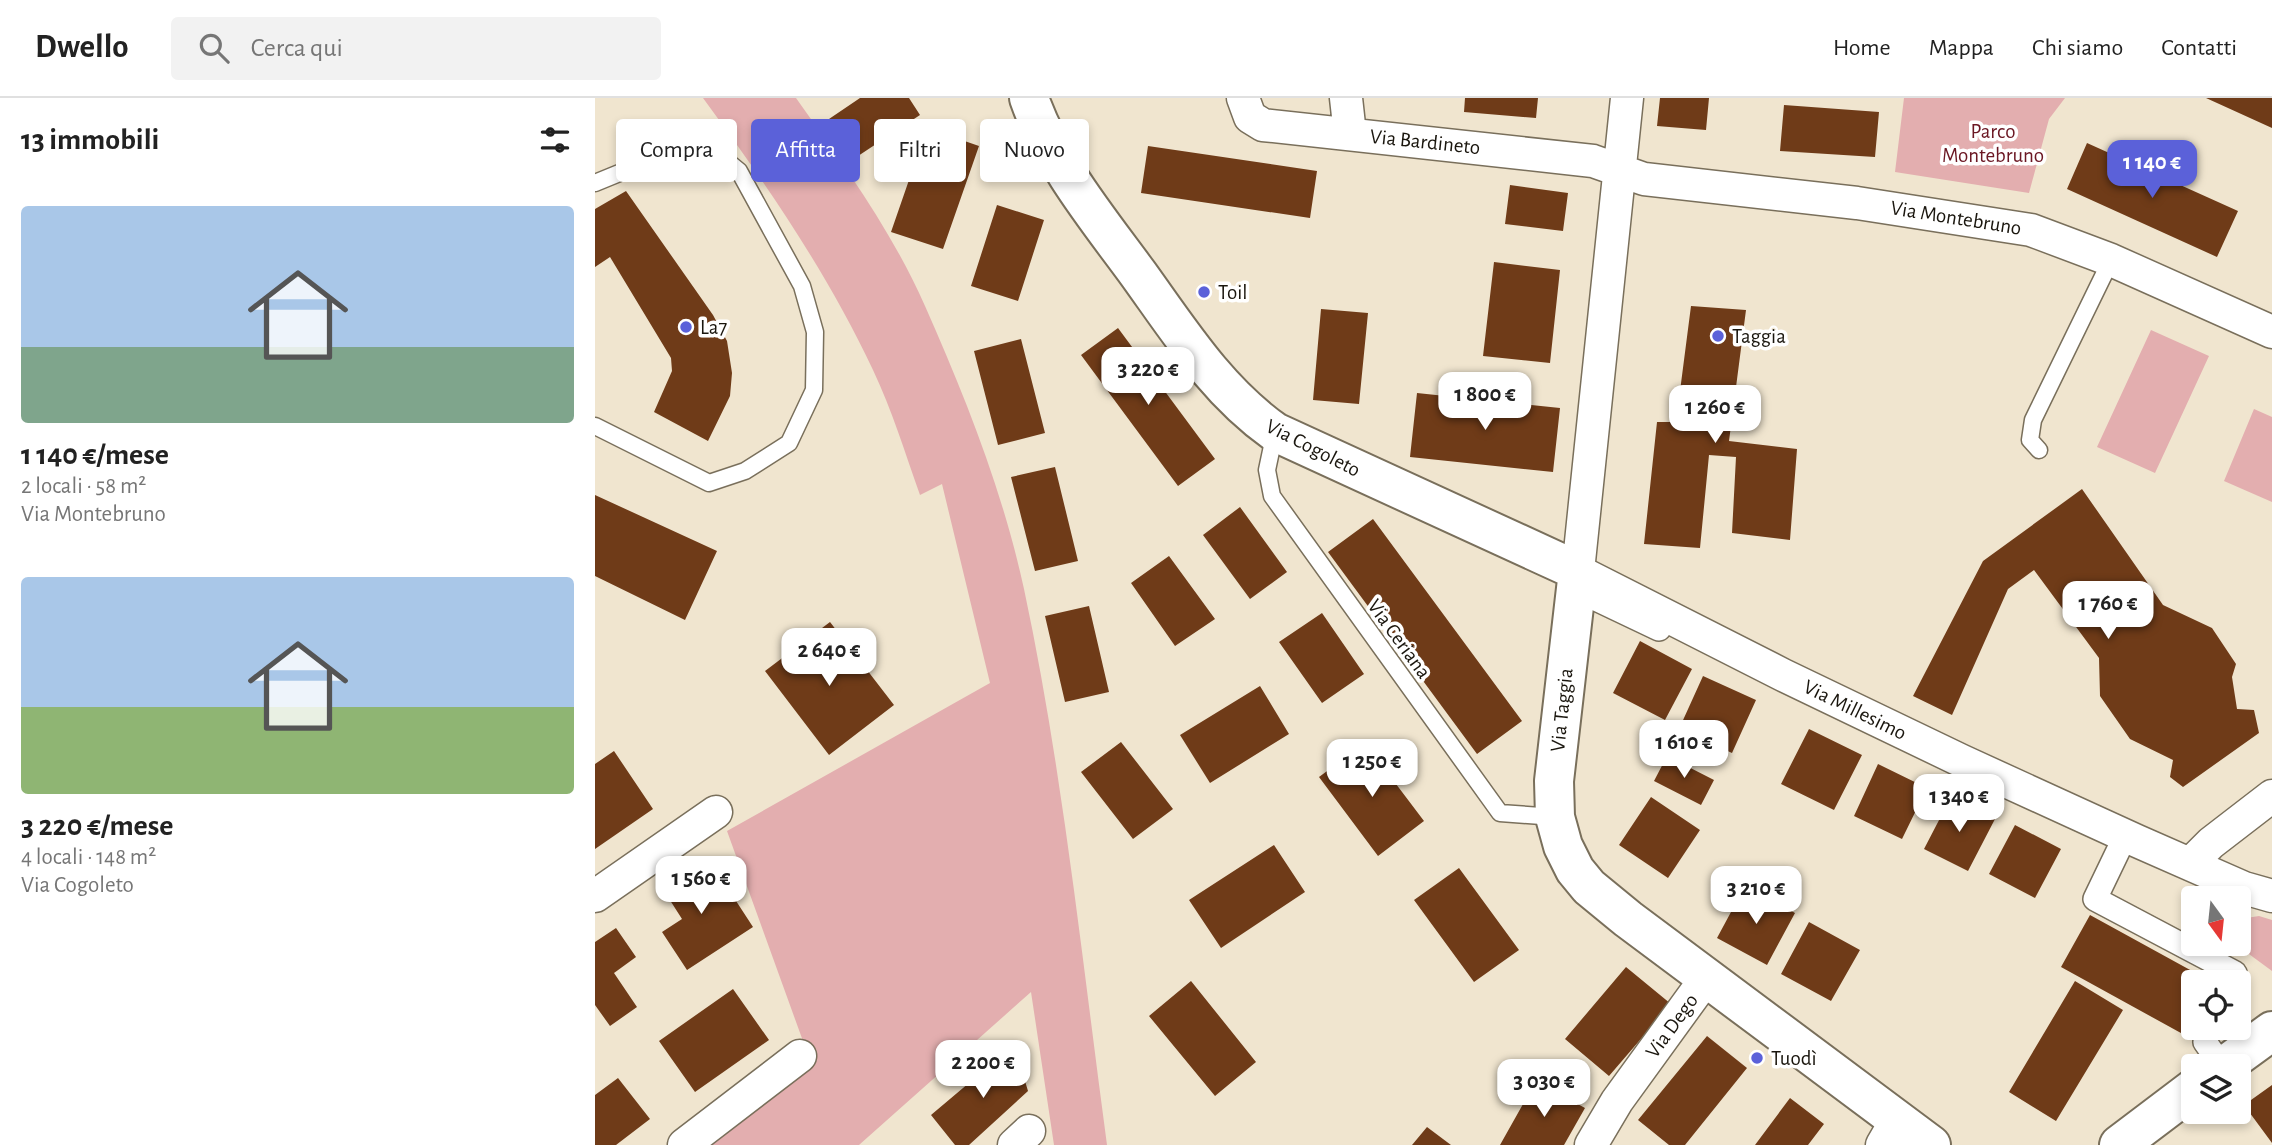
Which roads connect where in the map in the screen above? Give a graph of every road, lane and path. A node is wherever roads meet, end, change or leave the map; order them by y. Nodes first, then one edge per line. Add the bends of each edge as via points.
1 (1029, 98) edge
2 (1243, 98) edge
3 (1346, 98) edge
4 (1627, 98) edge
5 (1350, 134) junction
6 (1621, 171) junction
7 (595, 183) edge
8 (2111, 260) junction
9 (2272, 332) edge
10 (595, 426) edge
11 (1275, 432) junction
12 (2039, 450) dead end
13 (1576, 580) junction
14 (2272, 796) edge
15 (716, 812) dead end
16 (1555, 817) junction
17 (2130, 848) junction
18 (2190, 864) junction
19 (595, 895) edge
20 (2252, 895) edge
21 (2181, 937) edge
22 (2217, 956) edge
23 (2232, 970) edge
24 (1707, 978) junction
25 (2272, 1031) edge
26 (2240, 1054) edge
27 (800, 1056) dead end
28 (2181, 1098) edge
29 (1890, 1132) edge
30 (684, 1145) edge
31 (1591, 1145) edge
32 (1931, 1145) edge
33 (2119, 1145) edge

1 - 11 street, Via Cogoleto via 1059,163 1200,359 1238,404
2 - 5 street, Via Bardineto via 1250,117 1263,125
3 - 5 street
4 - 6 street, Via Taggia
5 - 6 street, Via Bardineto via 1593,161
6 - 8 street, Via Montebruno via 1644,179 1994,222 2031,230
6 - 13 street, Via Taggia
7 - 10 lane via 656,158 711,148 739,171 802,286 814,343 814,390 789,443 745,471 709,483
8 - 9 street, Via Montebruno
8 - 12 lane via 2033,420 2030,440
11 - 13 street, Via Cogoleto
11 - 16 lane, Via Ceriana via 1266,470 1272,496 1331,582 1500,813
13 - 16 street, Via Taggia via 1554,781
13 - 17 street, Via Millesimo via 1783,675
14 - 18 street
15 - 19 street
16 - 24 street, Via Taggia via 1566,854 1589,887
17 - 18 street, Via Millesimo
17 - 21 street via 2095,899
18 - 20 street, Via Millesimo
22 - 23 street
24 - 29 street, Via Taggia
24 - 31 street, Via Dego via 1617,1101
25 - 26 street
27 - 30 street
28 - 33 street
29 - 32 street, Via Taggia

